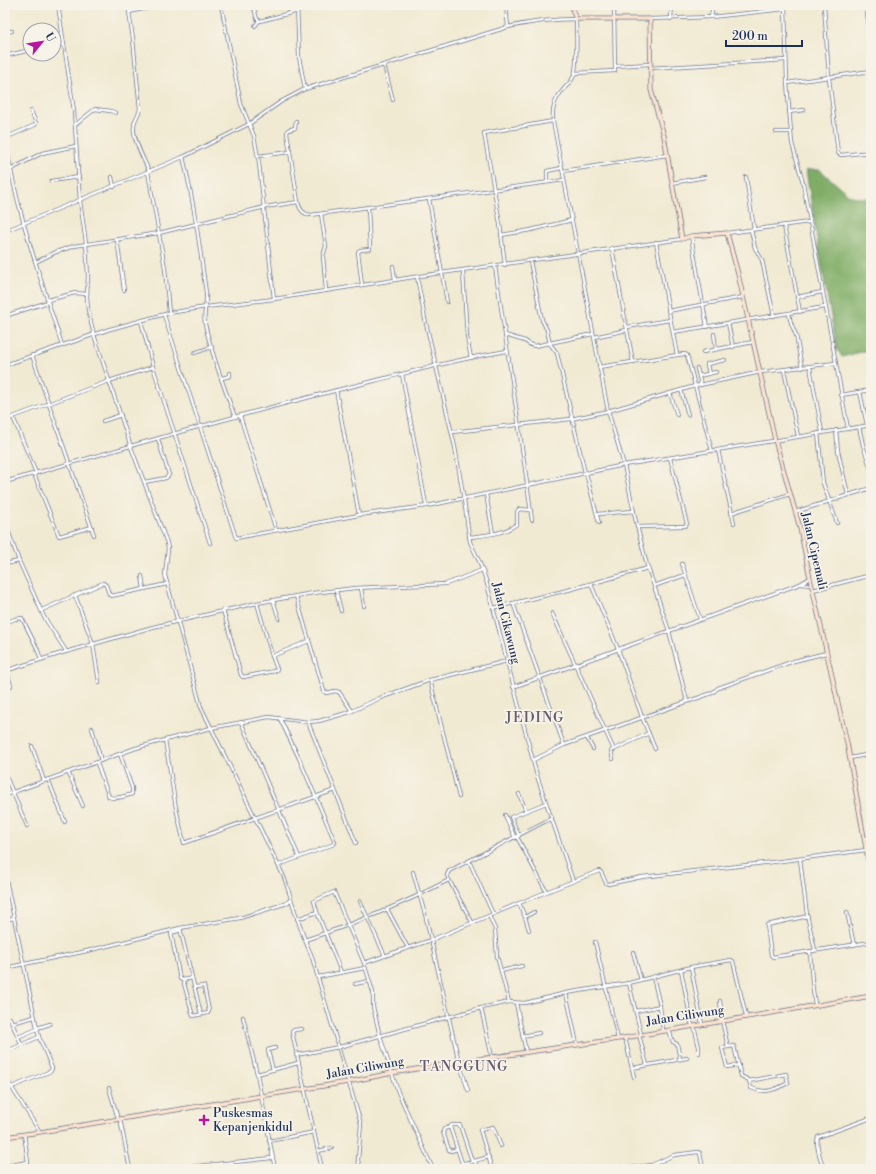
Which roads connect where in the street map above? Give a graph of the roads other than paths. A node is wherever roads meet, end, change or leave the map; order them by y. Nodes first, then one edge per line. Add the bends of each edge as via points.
1 (58, 5) edge
2 (128, 5) edge
3 (161, 5) edge
4 (221, 5) edge
5 (253, 5) edge
6 (297, 5) edge
7 (506, 5) edge
8 (573, 5) edge
9 (614, 5) edge
10 (672, 5) edge
11 (713, 5) edge
12 (785, 5) edge
13 (824, 5) edge
14 (866, 5) edge
15 (785, 9) junction
16 (298, 11) junction
17 (129, 12) junction
18 (711, 17) junction
19 (576, 19) junction
20 (614, 19) junction
21 (650, 19) junction
22 (671, 19) junction
23 (259, 21) junction
24 (256, 26) dead end
25 (508, 27) junction
26 (12, 31) dead end
27 (5, 32) edge
28 (871, 42) edge
29 (64, 44) joint
30 (22, 52) edge
31 (5, 56) edge
32 (786, 60) junction
33 (384, 65) junction
34 (615, 66) junction
35 (650, 66) junction
36 (871, 71) edge
37 (575, 73) junction
38 (829, 78) junction
39 (787, 83) junction
40 (306, 89) junction
41 (393, 100) dead end
42 (804, 110) dead end
43 (31, 111) dead end
44 (789, 112) junction
45 (116, 113) dead end
46 (296, 121) dead end
47 (553, 121) junction
48 (249, 124) junction
49 (75, 126) junction
50 (776, 132) dead end
51 (791, 132) junction
52 (5, 137) edge
53 (76, 146) junction
54 (290, 152) junction
55 (871, 153) edge
56 (667, 155) junction
57 (258, 156) junction
58 (183, 157) junction
59 (10, 170) junction
60 (562, 170) junction
61 (148, 172) junction
62 (79, 177) junction
63 (112, 177) dead end
64 (705, 177) dead end
65 (746, 177) dead end
66 (564, 180) junction
67 (51, 181) dead end
68 (548, 182) junction
69 (672, 183) junction
70 (114, 187) junction
71 (494, 190) junction
72 (429, 199) junction
73 (80, 201) junction
74 (298, 202) junction
75 (265, 207) junction
76 (368, 207) junction
77 (321, 214) junction
78 (572, 220) junction
79 (809, 222) junction
80 (24, 223) junction
81 (196, 225) junction
82 (784, 226) junction
83 (752, 230) junction
84 (5, 231) edge
85 (159, 233) junction
86 (727, 233) junction
87 (501, 235) junction
88 (692, 236) junction
89 (117, 239) junction
90 (682, 239) junction
91 (656, 242) junction
92 (86, 243) junction
93 (612, 248) junction
94 (578, 254) junction
95 (530, 261) junction
96 (36, 262) junction
97 (505, 265) junction
98 (393, 266) dead end
99 (495, 266) junction
100 (463, 271) junction
101 (443, 273) junction
102 (416, 276) junction
103 (394, 280) junction
104 (362, 285) junction
105 (124, 290) dead end
106 (326, 291) junction
107 (822, 292) junction
108 (87, 295) junction
109 (743, 297) junction
110 (797, 297) junction
111 (274, 299) junction
112 (48, 301) junction
113 (447, 302) dead end
114 (703, 304) junction
115 (206, 307) junction
116 (825, 307) junction
117 (668, 311) junction
118 (800, 312) junction
119 (169, 313) junction
120 (789, 314) junction
121 (164, 315) junction
122 (5, 316) edge
123 (774, 316) junction
124 (670, 320) junction
125 (748, 320) junction
126 (141, 321) junction
127 (728, 324) junction
128 (708, 327) junction
129 (627, 329) junction
130 (672, 332) junction
131 (714, 334) dead end
132 (94, 335) junction
133 (504, 335) junction
134 (594, 336) junction
135 (754, 342) junction
136 (550, 344) junction
137 (62, 345) junction
138 (212, 347) junction
139 (733, 347) junction
140 (716, 349) junction
141 (507, 351) junction
142 (703, 352) dead end
143 (194, 353) dead end
144 (32, 355) junction
145 (677, 355) junction
146 (471, 358) junction
147 (725, 360) dead end
148 (634, 362) junction
149 (835, 363) junction
150 (5, 365) edge
151 (437, 366) junction
152 (153, 367) junction
153 (599, 367) junction
154 (810, 367) junction
155 (697, 368) dead end
156 (802, 368) junction
157 (784, 370) junction
158 (716, 372) dead end
159 (761, 372) junction
160 (230, 373) dead end
161 (402, 374) junction
162 (709, 374) junction
163 (699, 376) junction
164 (222, 378) junction
165 (109, 381) junction
166 (701, 385) junction
167 (695, 386) junction
168 (336, 390) junction
169 (681, 390) junction
170 (871, 390) edge
171 (860, 392) junction
172 (670, 393) junction
173 (841, 395) junction
174 (49, 405) junction
175 (608, 411) junction
176 (121, 415) junction
177 (677, 415) dead end
178 (688, 415) dead end
179 (240, 416) junction
180 (13, 417) junction
181 (235, 417) junction
182 (572, 419) junction
183 (5, 420) edge
184 (103, 421) dead end
185 (519, 425) junction
186 (869, 425) edge
187 (201, 427) junction
188 (859, 427) junction
189 (848, 429) junction
190 (836, 430) junction
191 (452, 432) junction
192 (822, 432) junction
193 (818, 433) junction
194 (175, 434) junction
195 (798, 436) junction
196 (158, 439) junction
197 (775, 440) junction
198 (131, 447) junction
199 (718, 450) junction
200 (712, 451) junction
201 (670, 458) junction
202 (69, 463) junction
203 (624, 465) junction
204 (871, 470) edge
205 (586, 473) junction
206 (35, 474) junction
207 (5, 482) edge
208 (144, 482) junction
209 (528, 485) junction
210 (871, 488) edge
211 (486, 494) junction
212 (790, 494) junction
213 (848, 495) junction
214 (464, 500) junction
215 (829, 501) junction
216 (427, 506) junction
217 (531, 510) junction
218 (634, 511) junction
219 (795, 512) junction
220 (731, 513) junction
221 (597, 514) junction
222 (359, 515) junction
223 (532, 520) dead end
224 (5, 522) edge
225 (599, 523) dead end
226 (734, 523) dead end
227 (837, 523) dead end
228 (92, 526) junction
229 (637, 527) junction
230 (276, 530) junction
231 (492, 534) junction
232 (94, 535) dead end
233 (469, 537) junction
234 (210, 543) dead end
235 (19, 561) junction
236 (5, 564) edge
237 (682, 564) dead end
238 (648, 568) junction
239 (482, 570) junction
240 (686, 575) junction
241 (871, 575) edge
242 (142, 576) dead end
243 (810, 578) junction
244 (167, 584) junction
245 (591, 584) junction
246 (800, 584) junction
247 (811, 585) junction
248 (654, 586) junction
249 (144, 588) junction
250 (361, 588) junction
251 (813, 590) junction
252 (336, 591) junction
253 (74, 595) junction
254 (296, 596) junction
255 (273, 600) junction
256 (257, 603) junction
257 (513, 603) junction
258 (364, 606) dead end
259 (493, 608) junction
260 (42, 610) junction
261 (223, 610) junction
262 (341, 611) dead end
263 (552, 614) dead end
264 (279, 618) dead end
265 (700, 619) junction
266 (177, 621) junction
267 (5, 623) edge
268 (669, 631) junction
269 (309, 641) junction
270 (93, 644) junction
271 (618, 649) junction
272 (66, 652) junction
273 (826, 652) junction
274 (272, 656) junction
275 (41, 659) junction
276 (507, 661) junction
277 (5, 663) edge
278 (575, 664) junction
279 (6, 671) edge
280 (539, 678) junction
281 (430, 680) junction
282 (99, 682) dead end
283 (11, 686) dead end
284 (513, 687) junction
285 (687, 701) junction
286 (352, 711) junction
287 (642, 716) junction
288 (280, 718) junction
289 (241, 722) junction
290 (308, 722) junction
291 (92, 728) dead end
292 (211, 728) junction
293 (605, 731) junction
294 (649, 733) junction
295 (587, 738) junction
296 (165, 740) junction
297 (32, 746) dead end
298 (564, 746) junction
299 (593, 749) dead end
300 (655, 749) dead end
301 (614, 750) junction
302 (120, 754) junction
303 (871, 754) edge
304 (849, 758) junction
305 (613, 759) dead end
306 (533, 760) junction
307 (101, 761) junction
308 (97, 763) junction
309 (68, 772) junction
310 (5, 774) edge
311 (48, 779) junction
312 (44, 781) junction
313 (335, 790) junction
314 (12, 792) junction
315 (519, 794) dead end
316 (5, 795) edge
317 (316, 797) junction
318 (459, 797) dead end
319 (546, 803) junction
320 (83, 806) dead end
321 (278, 810) junction
322 (526, 811) junction
323 (505, 815) dead end
324 (552, 818) junction
325 (255, 819) junction
326 (65, 822) dead end
327 (27, 826) dead end
328 (517, 837) junction
329 (864, 838) junction
330 (871, 838) edge
331 (356, 843) dead end
332 (866, 850) junction
333 (299, 857) junction
334 (800, 859) junction
335 (469, 861) junction
336 (870, 862) edge
337 (279, 866) junction
338 (413, 872) dead end
339 (5, 875) edge
340 (871, 876) edge
341 (449, 880) junction
342 (574, 881) junction
343 (546, 892) junction
344 (420, 895) junction
345 (291, 899) junction
346 (360, 901) dead end
347 (287, 903) junction
348 (519, 903) junction
349 (292, 906) junction
350 (387, 909) junction
351 (317, 912) junction
352 (534, 912) dead end
353 (847, 912) dead end
354 (493, 914) junction
355 (489, 916) junction
356 (808, 916) junction
357 (525, 917) junction
358 (14, 918) junction
359 (368, 918) junction
360 (297, 919) junction
361 (5, 920) edge
362 (472, 922) junction
363 (348, 926) junction
364 (181, 929) junction
365 (529, 930) dead end
366 (326, 933) junction
367 (304, 940) junction
368 (431, 940) junction
369 (595, 942) dead end
370 (871, 942) edge
371 (854, 945) junction
372 (408, 948) junction
373 (815, 950) junction
374 (810, 951) junction
375 (633, 952) dead end
376 (386, 956) junction
377 (364, 963) junction
378 (24, 965) junction
379 (522, 966) dead end
380 (691, 967) junction
381 (5, 968) edge
382 (365, 968) junction
383 (681, 970) junction
384 (501, 971) junction
385 (342, 972) junction
386 (318, 977) junction
387 (653, 977) junction
388 (192, 979) junction
389 (641, 980) junction
390 (184, 981) junction
391 (369, 981) junction
392 (629, 983) junction
393 (355, 984) dead end
394 (195, 987) junction
395 (606, 987) junction
396 (566, 993) junction
397 (871, 996) edge
398 (720, 1001) dead end
399 (509, 1002) junction
400 (516, 1003) junction
401 (816, 1005) junction
402 (660, 1006) junction
403 (481, 1008) junction
404 (636, 1011) junction
405 (201, 1014) junction
406 (746, 1016) junction
407 (34, 1017) junction
408 (243, 1017) dead end
409 (449, 1017) junction
410 (10, 1018) dead end
411 (723, 1020) junction
412 (12, 1023) junction
413 (50, 1024) dead end
414 (702, 1024) junction
415 (693, 1025) junction
416 (37, 1028) junction
417 (302, 1029) dead end
418 (669, 1029) junction
419 (664, 1030) junction
420 (540, 1033) dead end
421 (640, 1034) junction
422 (380, 1036) junction
423 (522, 1036) junction
424 (18, 1037) junction
425 (39, 1037) junction
426 (624, 1037) junction
427 (618, 1038) junction
428 (22, 1044) junction
429 (577, 1044) junction
430 (339, 1047) junction
431 (728, 1047) junction
432 (275, 1048) dead end
433 (5, 1052) edge
434 (526, 1052) junction
435 (699, 1054) dead end
436 (296, 1055) junction
437 (492, 1057) junction
438 (687, 1058) dead end
439 (680, 1059) junction
440 (459, 1062) junction
441 (298, 1063) junction
442 (646, 1065) junction
443 (739, 1065) junction
444 (632, 1068) junction
445 (272, 1070) junction
446 (392, 1073) junction
447 (257, 1074) junction
448 (5, 1077) edge
449 (634, 1077) dead end
450 (749, 1081) junction
451 (348, 1082) junction
452 (12, 1087) junction
453 (110, 1088) dead end
454 (304, 1089) junction
455 (468, 1090) dead end
456 (262, 1096) junction
457 (871, 1118) edge
458 (119, 1119) junction
459 (450, 1127) junction
460 (40, 1132) junction
461 (314, 1132) junction
462 (24, 1134) junction
463 (5, 1136) edge
464 (269, 1140) junction
465 (501, 1146) dead end
466 (332, 1148) dead end
467 (457, 1149) junction
468 (318, 1151) junction
469 (272, 1158) junction
470 (489, 1158) junction
471 (473, 1161) junction
472 (5, 1166) edge
473 (130, 1169) edge
474 (170, 1169) edge
475 (274, 1169) edge
476 (322, 1169) edge
477 (360, 1169) edge
478 (433, 1169) edge
479 (477, 1169) edge
480 (492, 1169) edge
481 (622, 1169) edge
482 (703, 1169) edge
483 (824, 1169) edge

1 - 29 street
2 - 17 street
3 - 17 street
4 - 48 street via 241,104
5 - 23 street
6 - 16 street
7 - 25 street
8 - 19 main road
9 - 20 street
10 - 22 street
11 - 18 street
12 - 15 street
13 - 38 street
14 - 28 street
15 - 18 street
15 - 32 street
16 - 23 street
16 - 40 street via 299,57
17 - 61 street via 140,108 134,132
18 - 22 street
19 - 20 main road
19 - 25 street
19 - 37 street
20 - 21 main road
20 - 34 street
21 - 22 street
21 - 35 main road
23 - 24 street
25 - 33 street
26 - 27 street
29 - 49 street
30 - 31 street
32 - 35 street
32 - 39 street
33 - 40 street
33 - 41 street
34 - 35 street
34 - 37 street via 614,72
35 - 56 main road via 651,90
36 - 38 street
37 - 47 street via 554,104
38 - 39 street
38 - 55 street via 839,154
39 - 44 street
40 - 48 street via 282,101
42 - 44 street
43 - 52 street via 35,125
44 - 51 street
45 - 49 street via 95,109
46 - 54 street via 295,128 287,131
47 - 60 street
47 - 71 street via 484,133
48 - 57 street
48 - 58 street
49 - 53 street
50 - 51 street
51 - 79 street
52 - 59 street
53 - 59 street via 42,153
53 - 62 street
54 - 57 street
54 - 74 street
56 - 60 street
56 - 69 main road
57 - 75 street
58 - 61 street
58 - 81 street
59 - 80 street
60 - 66 street
60 - 68 street via 547,171
61 - 70 street
61 - 85 street
62 - 67 street
62 - 73 street
63 - 70 street
64 - 69 street
65 - 83 street
66 - 68 street
66 - 78 street
68 - 71 street
69 - 90 main road
70 - 73 street
71 - 72 street
71 - 87 street
72 - 76 street
72 - 101 street
73 - 80 street
73 - 92 street
74 - 75 street
74 - 77 street via 306,214
75 - 81 street
75 - 111 street
76 - 77 street
76 - 104 street via 370,249 358,252
77 - 106 street via 326,245 323,256
78 - 87 street
78 - 94 street
79 - 82 street
79 - 107 street
80 - 84 street
80 - 96 street
81 - 85 street
81 - 115 street
82 - 83 street
82 - 110 street
83 - 86 street
83 - 123 street via 755,248 762,260
85 - 89 street
85 - 119 street
86 - 88 main road
86 - 109 main road, Jalan Cipemali
87 - 97 street
88 - 90 main road
88 - 114 street
89 - 92 street
89 - 105 street
90 - 91 street
91 - 93 street
91 - 117 street
92 - 96 street via 56,252
92 - 108 street
93 - 94 street
93 - 129 street
94 - 95 street
94 - 134 street
95 - 97 street
95 - 136 street via 541,316 548,330
96 - 112 street
97 - 99 street
98 - 103 street
99 - 100 street
99 - 133 street
100 - 101 street
100 - 146 street via 467,337
101 - 102 street
101 - 113 street
102 - 103 street
102 - 151 street, Jalan Cikawung
103 - 104 street
104 - 106 street
106 - 111 street
107 - 110 street
107 - 116 street
108 - 112 street via 75,292
108 - 132 street
109 - 114 street
109 - 125 main road, Jalan Cipemali
110 - 118 street
111 - 115 street
112 - 122 street
112 - 137 street
114 - 117 street
114 - 128 street
115 - 119 street
115 - 138 street via 205,323
116 - 118 street
116 - 149 street
117 - 124 street
118 - 120 street
119 - 121 street
120 - 123 street
120 - 156 street
121 - 126 street
121 - 187 street
123 - 125 street
124 - 129 street
124 - 130 street
125 - 127 street
125 - 135 main road, Jalan Cipemali
126 - 132 street
126 - 152 street
127 - 128 street
127 - 139 street
128 - 130 street
129 - 134 street
129 - 148 street
130 - 145 street
131 - 140 street
132 - 137 street
132 - 165 street
133 - 136 street via 533,346
133 - 141 street
134 - 136 street
134 - 153 street
135 - 139 street
135 - 159 main road, Jalan Cipemali
136 - 182 street via 556,353
137 - 144 street
138 - 143 street
138 - 164 street
139 - 140 street
140 - 142 street
141 - 146 street
141 - 185 street
144 - 150 street
144 - 174 street
145 - 148 street
145 - 167 street via 687,356
146 - 151 street
147 - 162 street via 707,364
148 - 153 street
149 - 154 street
149 - 173 street
151 - 161 street
151 - 191 street, Jalan Cikawung
152 - 165 street
152 - 194 street
153 - 175 street
154 - 156 street
154 - 192 street
155 - 163 street
156 - 157 street
157 - 159 street
157 - 195 street
158 - 162 street
159 - 166 street
159 - 197 main road, Jalan Cipemali
160 - 164 street via 230,376
161 - 168 street
161 - 216 street
162 - 163 street
163 - 166 street
164 - 181 street
165 - 174 street
165 - 176 street
166 - 167 street
167 - 169 street
167 - 200 street
168 - 179 street
168 - 222 street
169 - 172 street
169 - 178 street
170 - 171 street
171 - 173 street
171 - 186 street
172 - 175 street
172 - 177 street
173 - 189 street
174 - 180 street
174 - 202 street
175 - 182 street
175 - 203 street
176 - 184 street
176 - 198 street
179 - 181 street
179 - 230 street
180 - 183 street
180 - 206 street
181 - 187 street
182 - 185 street
182 - 205 street
185 - 191 street
185 - 209 street
186 - 188 street
187 - 194 street
187 - 230 street via 236,538
188 - 189 street
188 - 204 street
189 - 190 street
190 - 192 street
190 - 213 street
191 - 214 street, Jalan Cikawung
192 - 193 street
193 - 195 street
193 - 215 street via 823,483
194 - 196 street
194 - 234 street
195 - 197 street
196 - 198 street
196 - 208 street via 169,475 166,478
197 - 199 street
197 - 212 main road, Jalan Cipemali
198 - 202 street
198 - 208 street
199 - 200 street
199 - 220 street
200 - 201 street
201 - 203 street
201 - 229 street via 687,524
202 - 206 street
202 - 228 street
203 - 205 street
203 - 218 street
205 - 209 street
205 - 221 street
206 - 207 street
206 - 228 street via 59,536
208 - 244 street via 167,543 164,572
209 - 211 street
209 - 217 street
210 - 213 street
211 - 214 street
211 - 231 street
212 - 219 main road, Jalan Cipemali
212 - 220 street
213 - 215 street
214 - 216 street
214 - 233 street, Jalan Cikawung
215 - 219 street
215 - 227 street
216 - 222 street
217 - 223 street
217 - 231 street via 519,509 516,525
218 - 221 street
218 - 229 street
219 - 243 main road, Jalan Cipemali
220 - 226 street
221 - 225 street
222 - 230 street
224 - 235 street
228 - 232 street
229 - 238 street
231 - 233 street
233 - 239 street, Jalan Cikawung
235 - 236 street
235 - 260 street
237 - 240 street
238 - 245 street
238 - 248 street
239 - 250 street via 446,584
239 - 259 street, Jalan Cikawung
240 - 248 street
240 - 265 street
241 - 251 street
242 - 249 street
243 - 246 street
243 - 247 main road, Jalan Cipemali
244 - 249 street
244 - 266 street
245 - 257 street
245 - 271 street
246 - 247 street
246 - 265 street
247 - 251 main road, Jalan Cipemali
248 - 268 street
249 - 253 street via 111,596 103,583
250 - 252 street
250 - 258 street
251 - 273 main road, Jalan Cipemali
252 - 254 street
252 - 262 street
253 - 260 street
253 - 270 street
254 - 255 street
254 - 269 street
255 - 256 street
255 - 264 street
256 - 261 street
256 - 274 street
257 - 259 street
257 - 280 street
259 - 276 street, Jalan Cikawung
260 - 272 street
261 - 266 street
261 - 274 street via 243,678 276,671
263 - 278 street
265 - 268 street
266 - 270 street
266 - 292 street via 195,689
267 - 275 street via 22,618
268 - 271 street
268 - 285 street
269 - 274 street
269 - 286 street via 324,691 339,692
270 - 272 street
270 - 282 street
271 - 278 street
271 - 287 street
272 - 275 street
273 - 285 street via 794,661
273 - 304 main road, Jalan Cipemali
275 - 279 street
276 - 281 street
276 - 284 street, Jalan Cikawung
277 - 279 street
278 - 280 street
278 - 293 street
279 - 283 street
280 - 284 street
280 - 298 street
281 - 286 street
281 - 318 street
284 - 306 street, Jalan Cikawung
285 - 287 street
286 - 290 street
287 - 293 street
287 - 294 street
288 - 289 street via 269,717
288 - 290 street
288 - 317 street
289 - 292 street
289 - 321 street
290 - 313 street
291 - 307 street
292 - 296 street
292 - 325 street
293 - 295 street
293 - 301 street
294 - 300 street
294 - 301 street
295 - 298 street
295 - 299 street
296 - 302 street
296 - 325 street via 184,842
297 - 312 street
298 - 306 street
301 - 305 street via 610,752
302 - 307 street
302 - 308 street via 132,794 109,797
303 - 304 street
304 - 329 main road, Jalan Cipemali
306 - 319 street, Jalan Cikawung
307 - 308 street
308 - 309 street
309 - 311 street
309 - 320 street
310 - 314 street
311 - 312 street
311 - 326 street
312 - 314 street
313 - 317 street
313 - 331 street
314 - 316 street
314 - 327 street
315 - 322 street
317 - 321 street
317 - 333 street via 335,843
319 - 322 street
319 - 324 street, Jalan Cikawung
321 - 325 street
321 - 333 street
322 - 328 street via 511,817
323 - 328 street
324 - 328 street
324 - 342 street, Jalan Cikawung
325 - 337 street
328 - 335 street
328 - 343 street
329 - 330 street
329 - 332 main road, Jalan Cipemali
332 - 334 street
332 - 336 main road, Jalan Cipemali
333 - 337 street
334 - 342 street via 650,876 608,884 599,871
334 - 356 street
335 - 341 street via 449,871
335 - 354 street
336 - 340 main road, Jalan Cipemali
337 - 345 street
338 - 344 street
339 - 358 street
341 - 344 street
341 - 362 street
342 - 343 street
343 - 348 street
344 - 350 street
344 - 368 street
345 - 347 street
345 - 349 street
346 - 359 street
347 - 349 street
347 - 364 street via 240,918
348 - 354 street
348 - 357 street
349 - 360 street
350 - 359 street
350 - 372 street
351 - 360 street
351 - 363 street via 314,902 334,892
351 - 366 street
352 - 357 street
353 - 371 street
354 - 355 street
355 - 362 street
355 - 384 street via 495,929
356 - 373 street
356 - 374 street via 767,925 773,958
357 - 365 street
358 - 361 street
358 - 378 street
359 - 363 street
359 - 376 street
360 - 367 street
362 - 368 street
363 - 366 street
363 - 377 street
364 - 378 street
364 - 388 street
364 - 390 street via 172,932 171,935 180,979
366 - 367 street
366 - 385 street
367 - 386 street
368 - 372 street
368 - 409 street
369 - 395 street
370 - 371 street
371 - 373 street
372 - 376 street
373 - 374 street
374 - 401 street
375 - 389 street
376 - 377 street
377 - 382 street
378 - 381 street
378 - 407 street
379 - 384 street
380 - 383 street
380 - 406 street via 733,961
380 - 414 street
382 - 385 street
382 - 391 street
383 - 387 street
383 - 415 street
384 - 399 street
385 - 386 street
386 - 430 street
387 - 389 street
387 - 402 street
388 - 390 street
388 - 394 street
389 - 392 street
390 - 405 street via 192,1016
391 - 393 street
391 - 422 street
392 - 395 street
392 - 404 street
394 - 405 street
394 - 405 street via 204,986 209,1012
395 - 396 street
395 - 427 street
396 - 400 street
396 - 429 street
397 - 401 main road, Jalan Ciliwung
398 - 411 street
399 - 400 street
399 - 403 street
400 - 423 street
401 - 406 main road, Jalan Ciliwung
402 - 404 street
402 - 419 street
403 - 409 street
403 - 437 street
404 - 421 street
406 - 411 main road, Jalan Ciliwung
407 - 412 street
407 - 416 street
408 - 447 street
409 - 422 street
409 - 440 street
410 - 412 street
411 - 414 main road, Jalan Ciliwung
411 - 431 street
412 - 424 street
413 - 416 street
414 - 415 main road, Jalan Ciliwung
415 - 418 main road, Jalan Ciliwung
415 - 435 street
416 - 424 street
416 - 425 street
417 - 436 street via 292,1031
418 - 419 main road, Jalan Ciliwung
418 - 439 street
419 - 421 main road, Jalan Ciliwung
420 - 423 street
421 - 426 main road, Jalan Ciliwung
421 - 442 street
422 - 430 street
422 - 446 street
423 - 434 street
424 - 428 street
425 - 428 street
425 - 452 street via 52,1070
426 - 427 main road, Jalan Ciliwung
426 - 444 street
427 - 429 main road, Jalan Ciliwung
428 - 433 street
429 - 434 main road, Jalan Ciliwung
430 - 436 street
430 - 451 street
431 - 443 street via 735,1045
431 - 443 street via 722,1047 727,1067
432 - 445 street via 268,1050
434 - 437 main road, Jalan Ciliwung
436 - 441 street
437 - 440 main road, Jalan Ciliwung
438 - 439 street
439 - 442 street
440 - 446 main road, Jalan Ciliwung
440 - 455 street
441 - 445 street
441 - 454 street
442 - 444 street
443 - 450 street via 741,1076
444 - 449 street
445 - 447 street
446 - 451 main road, Jalan Ciliwung
446 - 478 street
447 - 456 street
448 - 452 street
450 - 450 street via 786,1074 788,1083 761,1092 751,1088
451 - 454 main road, Jalan Ciliwung
451 - 477 street via 361,1126 358,1160
452 - 460 street
453 - 458 street
454 - 456 main road, Jalan Ciliwung
454 - 461 street
456 - 458 main road, Jalan Ciliwung
456 - 464 street
457 - 483 street via 818,1137
458 - 460 main road, Jalan Ciliwung
458 - 473 street
459 - 467 street
459 - 467 street via 443,1132 449,1150
459 - 471 street via 460,1125
460 - 462 main road, Jalan Ciliwung
461 - 464 street
461 - 468 street
462 - 463 main road, Jalan Ciliwung
462 - 472 street via 29,1160
464 - 469 street
465 - 470 street via 493,1127 480,1130
466 - 468 street
467 - 471 street via 462,1163
468 - 476 street
469 - 474 street
469 - 475 street
470 - 471 street
470 - 480 street
471 - 479 street
481 - 482 street via 652,1165 674,1155 698,1152

